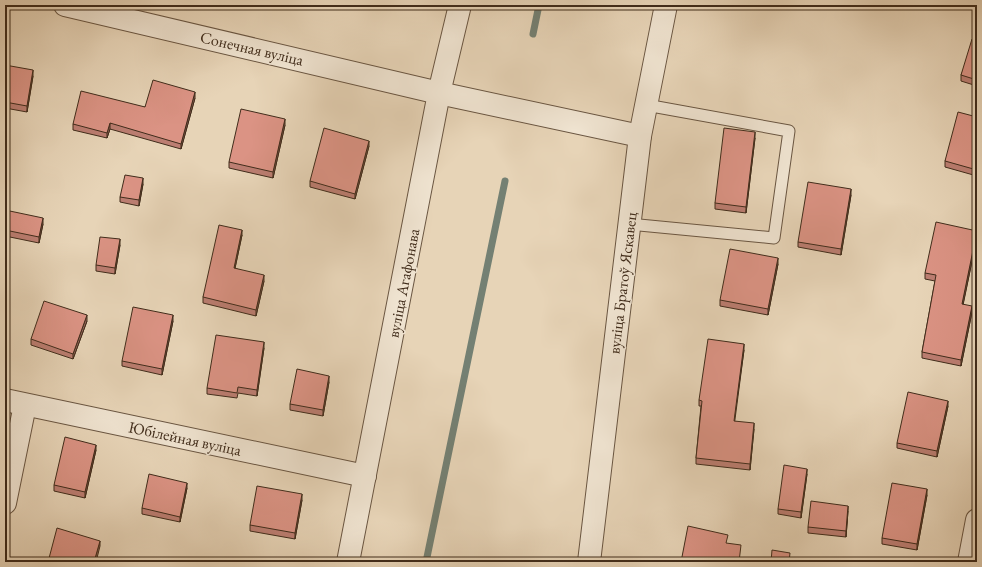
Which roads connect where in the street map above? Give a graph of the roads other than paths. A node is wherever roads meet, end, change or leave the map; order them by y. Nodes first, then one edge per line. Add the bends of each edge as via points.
1 (65, 5) edge
2 (460, 5) edge
3 (666, 5) edge
4 (440, 93) junction
5 (646, 105) junction
6 (640, 136) junction
7 (629, 224) junction
8 (15, 403) edge
9 (365, 476) junction
10 (5, 503) edge
11 (977, 520) edge
12 (348, 562) edge
13 (589, 562) edge
14 (969, 562) edge

1 - 4 street, Сонечная вуліца
2 - 4 street, вуліца Агафонава
3 - 5 street, вуліца Братоў Яскавец
4 - 6 street, Сонечная вуліца
4 - 9 street, вуліца Агафонава
5 - 6 street, вуліца Братоў Яскавец
5 - 7 lane via 789,131 774,238
6 - 7 street, вуліца Братоў Яскавец
7 - 13 street, вуліца Братоў Яскавец
8 - 9 street, Юбілейная вуліца
8 - 10 street
9 - 12 street, вуліца Агафонава
11 - 14 street

